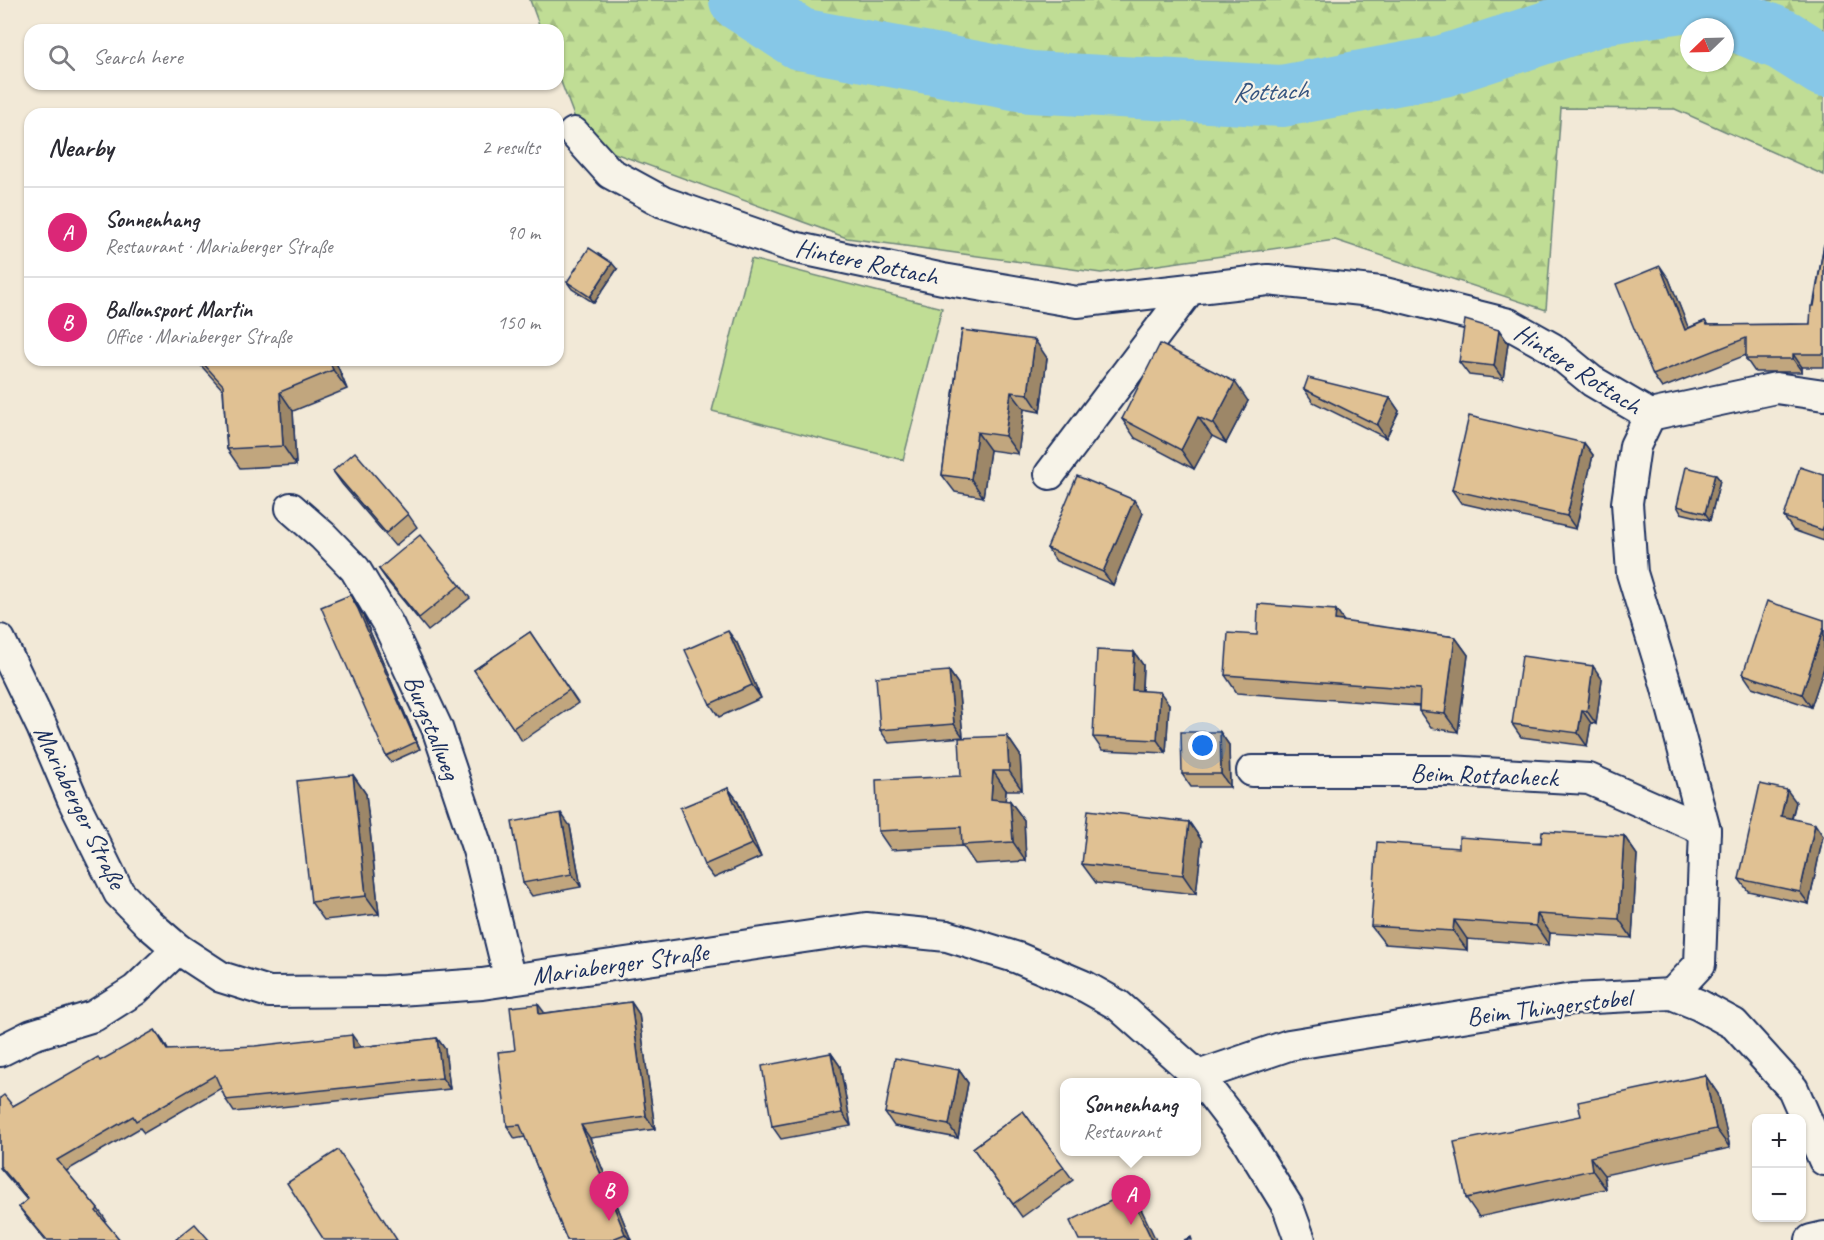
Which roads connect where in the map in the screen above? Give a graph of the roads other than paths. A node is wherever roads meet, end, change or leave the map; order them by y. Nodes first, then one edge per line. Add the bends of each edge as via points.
1 (574, 133) dead end
2 (1190, 289) junction
3 (1824, 395) edge
4 (1650, 415) junction
5 (1050, 474) dead end
6 (291, 508) dead end
7 (0, 640) edge
8 (1252, 771) dead end
9 (1705, 830) junction
10 (178, 949) junction
11 (510, 980) junction
12 (1672, 994) junction
13 (0, 1051) edge
14 (1198, 1076) joint
15 (1201, 1080) edge
16 (1824, 1160) edge
17 (1824, 1237) edge
18 (1300, 1240) edge
19 (1811, 1240) edge

1 - 2 street, Hintere Rottach via 610,173 663,202 793,247 1077,302
2 - 4 street, Hintere Rottach via 1268,280 1381,292 1509,324 1552,348 1592,381
2 - 5 street
3 - 4 street, Hintere Rottach via 1776,388
4 - 9 street via 1635,446 1627,504 1632,573
6 - 11 street, Burgstallweg via 355,569 389,626 437,728 478,850
7 - 10 street, Mariaberger Straße via 119,893
8 - 9 street, Beim Rottacheck via 1449,771 1588,779
9 - 12 street via 1700,964
10 - 11 street, Mariaberger Straße via 221,977 269,992 385,991
10 - 13 street via 135,990 94,1016 32,1035
11 - 14 street, Mariaberger Straße via 866,928 947,936 1018,958 1086,987 1118,1005
12 - 14 street, Beim Thingerstobel via 1573,999 1289,1045
12 - 16 street, Beim Thingerstobel via 1734,1024 1793,1089
15 - 18 street, Mariaberger Straße via 1245,1137 1288,1207
17 - 19 street

